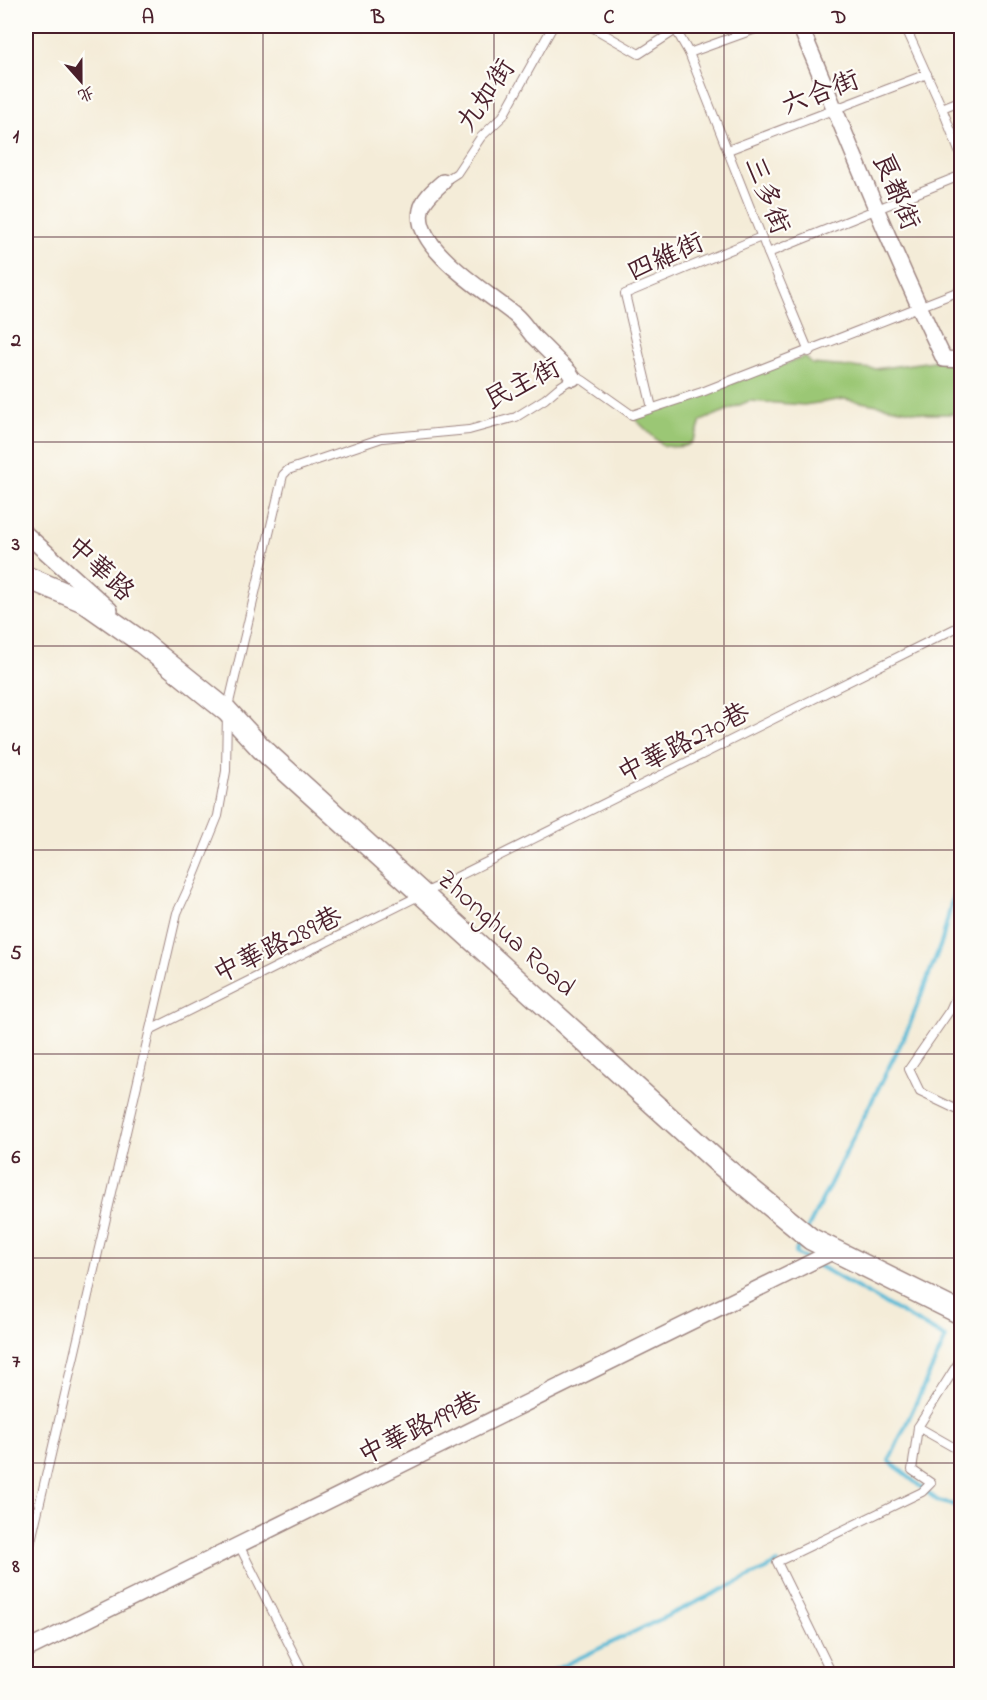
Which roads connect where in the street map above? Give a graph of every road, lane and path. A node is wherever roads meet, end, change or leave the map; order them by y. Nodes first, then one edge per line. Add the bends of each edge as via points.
1 (553, 26) edge
2 (590, 26) edge
3 (764, 26) edge
4 (800, 26) edge
5 (909, 26) edge
6 (677, 28) edge
7 (690, 53) junction
8 (927, 74) junction
9 (962, 100) edge
10 (942, 108) junction
11 (835, 109) junction
12 (728, 150) junction
13 (962, 159) edge
14 (962, 175) edge
15 (443, 182) joint
16 (876, 209) junction
17 (762, 237) junction
18 (768, 253) junction
19 (962, 290) edge
20 (919, 308) junction
21 (809, 352) junction
22 (962, 360) edge
23 (573, 378) junction
24 (652, 408) junction
25 (26, 534) edge
26 (26, 577) edge
27 (962, 625) edge
28 (140, 641) junction
29 (226, 711) junction
30 (424, 895) junction
31 (962, 984) edge
32 (150, 1030) junction
33 (962, 1112) edge
34 (834, 1251) junction
35 (961, 1314) edge
36 (962, 1357) edge
37 (918, 1427) junction
38 (962, 1452) edge
39 (239, 1545) junction
40 (26, 1562) edge
41 (26, 1650) edge
42 (304, 1674) edge
43 (832, 1674) edge

1 - 15 lane, 九如街 via 503,116 481,137 457,173
2 - 6 lane via 639,54
3 - 7 lane
4 - 11 street, 良都街
5 - 8 lane
6 - 7 lane, 三多街
7 - 12 lane, 三多街
8 - 10 lane
8 - 11 lane, 六合街
9 - 10 lane
10 - 13 lane
11 - 12 lane, 六合街
11 - 16 street, 良都街
12 - 17 lane, 三多街
14 - 16 lane
15 - 23 street via 424,202 420,218 435,249 448,265 519,319
16 - 18 lane
16 - 20 street, 良都街
17 - 18 lane, 三多街
17 - 24 lane, 四維街 via 625,294
18 - 21 lane, 三多街
19 - 20 lane, 民主街
20 - 21 lane, 民主街
20 - 22 street, 良都街 via 944,359
21 - 24 lane, 民主街
23 - 24 lane, 民主街 via 584,381 632,415
23 - 29 lane, 民主街 via 516,417 469,430 382,438 288,470 283,475
25 - 28 street, 中華路
26 - 28 main road, Zhonghua Road via 82,601
27 - 30 lane, 中華路270巷
28 - 29 main road, Zhonghua Road
29 - 30 main road, Zhonghua Road via 261,748
29 - 32 lane via 226,771 218,816 177,913
30 - 32 lane, 中華路289巷
30 - 34 main road, Zhonghua Road via 720,1164 811,1239
31 - 33 lane via 950,1010 909,1069 920,1092
32 - 40 lane
34 - 35 main road, Zhonghua Road
34 - 39 street, 中華路199巷
36 - 37 lane
37 - 38 lane
37 - 43 lane via 912,1470 931,1483 922,1492 777,1562
39 - 41 street, 中華路199巷
39 - 42 lane

